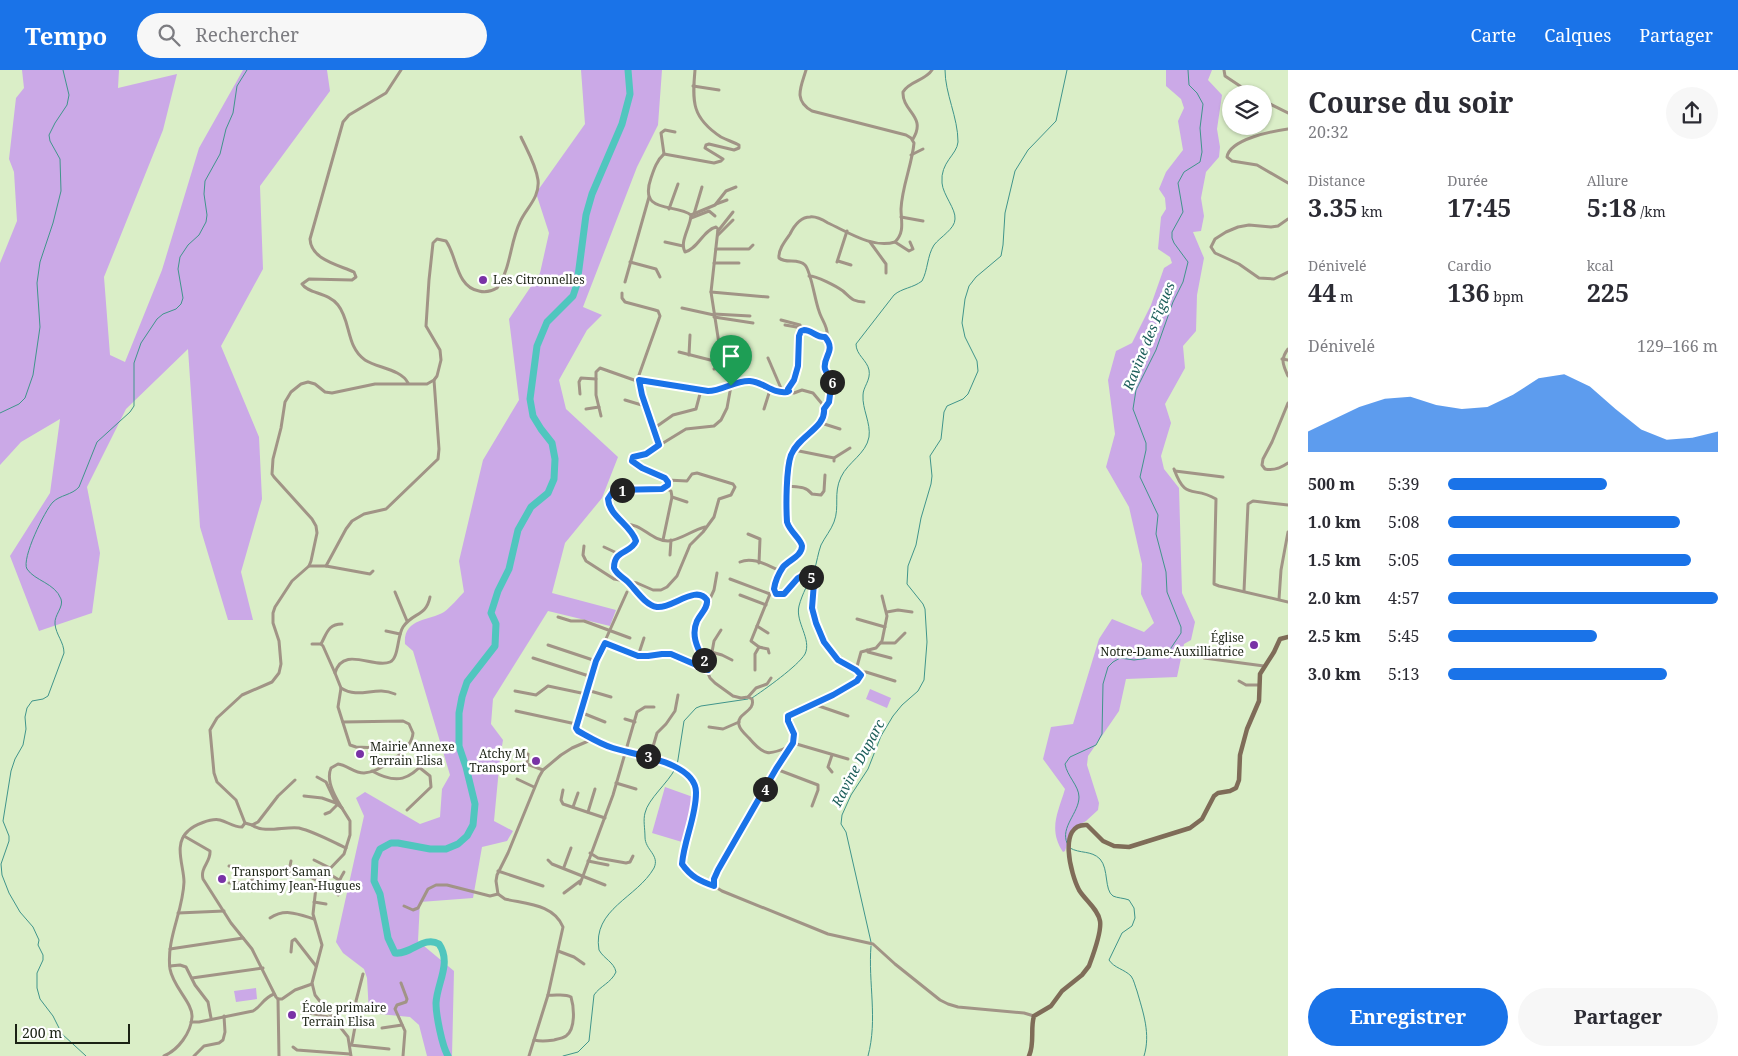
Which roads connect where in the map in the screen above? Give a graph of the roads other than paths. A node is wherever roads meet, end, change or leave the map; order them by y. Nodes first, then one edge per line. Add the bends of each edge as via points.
1 (401, 70) edge
2 (695, 70) edge
3 (806, 70) edge
4 (932, 70) edge
5 (1224, 70) edge
6 (1238, 85) edge
7 (694, 86) junction
8 (719, 90) dead end
9 (1272, 106) edge
10 (1288, 113) edge
11 (1288, 129) edge
12 (675, 132) dead end
13 (521, 137) dead end
14 (913, 139) junction
15 (923, 150) dead end
16 (664, 154) junction
17 (911, 155) junction
18 (1288, 183) edge
19 (678, 184) dead end
20 (702, 187) dead end
21 (736, 187) dead end
22 (649, 196) junction
23 (727, 200) dead end
24 (715, 204) junction
25 (669, 209) junction
26 (733, 212) dead end
27 (692, 215) junction
28 (714, 216) dead end
29 (901, 217) junction
30 (1288, 219) edge
31 (733, 220) dead end
32 (923, 221) dead end
33 (847, 232) junction
34 (718, 233) junction
35 (665, 242) dead end
36 (870, 242) junction
37 (895, 242) junction
38 (910, 242) dead end
39 (753, 245) dead end
40 (683, 246) junction
41 (716, 249) junction
42 (630, 262) junction
43 (714, 262) junction
44 (739, 263) dead end
45 (851, 265) dead end
46 (656, 269) junction
47 (662, 271) dead end
48 (1288, 272) edge
49 (886, 273) dead end
50 (809, 276) junction
51 (660, 277) dead end
52 (625, 282) dead end
53 (711, 292) junction
54 (622, 294) dead end
55 (768, 297) dead end
56 (864, 302) dead end
57 (682, 308) dead end
58 (714, 315) junction
59 (750, 316) dead end
60 (781, 320) dead end
61 (753, 323) dead end
62 (785, 325) dead end
63 (803, 329) junction
64 (690, 335) dead end
65 (825, 337) junction
66 (1288, 349) edge
67 (679, 352) dead end
68 (689, 355) junction
69 (768, 358) dead end
70 (1282, 358) junction
71 (1288, 360) edge
72 (722, 365) junction
73 (714, 369) dead end
74 (1288, 376) edge
75 (596, 379) junction
76 (434, 380) junction
77 (639, 380) junction
78 (408, 383) junction
79 (731, 386) junction
80 (701, 390) junction
81 (770, 390) junction
82 (789, 391) junction
83 (783, 393) junction
84 (580, 394) dead end
85 (625, 400) dead end
86 (1288, 403) edge
87 (645, 406) junction
88 (599, 407) junction
89 (586, 409) dead end
90 (824, 409) junction
91 (764, 410) dead end
92 (601, 416) dead end
93 (821, 423) junction
94 (653, 429) junction
95 (840, 429) dead end
96 (659, 445) junction
97 (850, 448) dead end
98 (794, 450) junction
99 (1288, 463) edge
100 (825, 475) dead end
101 (1223, 477) dead end
102 (667, 480) junction
103 (788, 486) junction
104 (665, 488) junction
105 (672, 497) junction
106 (688, 502) dead end
107 (1288, 505) edge
108 (624, 524) junction
109 (705, 527) junction
110 (1288, 532) edge
111 (748, 534) dead end
112 (664, 540) junction
113 (670, 540) junction
114 (584, 546) dead end
115 (604, 547) dead end
116 (619, 554) junction
117 (670, 555) dead end
118 (740, 562) dead end
119 (759, 562) junction
120 (310, 566) junction
121 (326, 566) junction
122 (781, 570) junction
123 (373, 571) dead end
124 (717, 573) dead end
125 (730, 579) dead end
126 (628, 582) junction
127 (1244, 591) junction
128 (395, 592) dead end
129 (627, 592) dead end
130 (775, 592) junction
131 (770, 594) junction
132 (740, 595) dead end
133 (882, 596) dead end
134 (430, 597) dead end
135 (1279, 599) junction
136 (1288, 602) edge
137 (708, 603) junction
138 (766, 605) junction
139 (887, 612) junction
140 (912, 612) dead end
141 (558, 617) dead end
142 (857, 619) dead end
143 (408, 621) junction
144 (342, 624) dead end
145 (757, 626) junction
146 (885, 627) junction
147 (611, 630) junction
148 (721, 630) dead end
149 (386, 631) dead end
150 (768, 633) dead end
151 (904, 633) dead end
152 (400, 634) junction
153 (1288, 637) edge
154 (630, 638) dead end
155 (644, 638) dead end
156 (605, 643) junction
157 (881, 643) junction
158 (312, 644) dead end
159 (321, 644) junction
160 (548, 645) dead end
161 (759, 647) junction
162 (697, 648) junction
163 (867, 650) junction
164 (712, 652) junction
165 (769, 654) dead end
166 (638, 657) junction
167 (533, 658) dead end
168 (891, 658) dead end
169 (1204, 658) dead end
170 (732, 660) dead end
171 (596, 661) junction
172 (1264, 666) junction
173 (708, 670) junction
174 (755, 670) dead end
175 (856, 670) junction
176 (860, 672) junction
177 (335, 673) junction
178 (592, 677) junction
179 (771, 678) dead end
180 (895, 681) dead end
181 (1239, 681) dead end
182 (1259, 685) junction
183 (341, 688) junction
184 (515, 691) dead end
185 (586, 692) junction
186 (394, 694) dead end
187 (678, 695) dead end
188 (748, 696) junction
189 (611, 697) dead end
190 (816, 704) junction
191 (654, 707) dead end
192 (516, 711) dead end
193 (580, 712) junction
194 (848, 716) dead end
195 (625, 719) dead end
196 (343, 722) junction
197 (604, 722) dead end
198 (635, 722) junction
199 (739, 722) junction
200 (576, 724) junction
201 (709, 727) dead end
202 (593, 739) junction
203 (792, 744) junction
204 (404, 749) junction
205 (626, 752) junction
206 (528, 754) dead end
207 (832, 755) junction
208 (650, 756) junction
209 (427, 759) dead end
210 (848, 759) dead end
211 (420, 768) junction
212 (776, 769) junction
213 (543, 770) junction
214 (372, 771) junction
215 (832, 772) dead end
216 (317, 777) dead end
217 (289, 779) dead end
218 (517, 779) dead end
219 (616, 783) junction
220 (534, 787) junction
221 (594, 789) dead end
222 (636, 789) dead end
223 (563, 790) dead end
224 (578, 793) dead end
225 (304, 796) dead end
226 (337, 804) junction
227 (812, 806) dead end
228 (573, 807) junction
229 (342, 808) junction
230 (408, 810) dead end
231 (588, 812) junction
232 (325, 814) dead end
233 (605, 818) junction
234 (245, 823) junction
235 (252, 825) junction
236 (184, 836) junction
237 (346, 848) junction
238 (571, 848) dead end
239 (590, 853) junction
240 (633, 856) dead end
241 (314, 860) dead end
242 (548, 860) dead end
243 (588, 860) junction
244 (291, 861) dead end
245 (608, 865) dead end
246 (229, 866) dead end
247 (564, 867) junction
248 (330, 868) junction
249 (498, 870) junction
250 (289, 871) junction
251 (255, 872) junction
252 (326, 872) junction
253 (344, 872) dead end
254 (583, 875) junction
255 (339, 880) junction
256 (318, 881) junction
257 (229, 883) dead end
258 (605, 885) dead end
259 (543, 886) dead end
260 (714, 886) junction
261 (564, 893) dead end
262 (498, 894) junction
263 (338, 895) dead end
264 (314, 902) junction
265 (326, 904) dead end
266 (404, 906) dead end
267 (225, 911) junction
268 (178, 913) junction
269 (270, 918) dead end
270 (314, 919) junction
271 (243, 938) junction
272 (170, 948) junction
273 (558, 950) junction
274 (291, 952) dead end
275 (584, 964) dead end
276 (170, 966) junction
277 (317, 966) junction
278 (263, 968) junction
279 (363, 974) dead end
280 (191, 978) junction
281 (312, 983) junction
282 (401, 983) dead end
283 (274, 994) junction
284 (548, 995) junction
285 (278, 999) junction
286 (305, 1012) dead end
287 (224, 1016) junction
288 (1034, 1016) junction
289 (212, 1018) junction
290 (334, 1019) junction
291 (191, 1022) junction
292 (402, 1024) junction
293 (382, 1028) dead end
294 (534, 1040) junction
295 (350, 1045) junction
296 (292, 1047) dead end
297 (389, 1049) dead end
298 (315, 1054) edge
299 (351, 1055) edge
300 (164, 1056) edge
301 (194, 1056) edge
302 (279, 1056) edge
303 (403, 1056) edge
304 (529, 1056) edge
305 (1029, 1056) edge

1 - 78 street via 386,93 343,122 312,231 310,243 316,253 352,270 356,276 352,280 309,279 302,284 329,297 339,306 350,339 360,356 400,375
2 - 7 street
3 - 14 street via 800,96 812,111
4 - 14 street via 903,92 918,125
5 - 6 street via 1225,76
7 - 8 street
7 - 16 street via 693,101 701,119 710,129 740,146 734,150 706,145 707,150 722,159 714,163
9 - 10 street
11 - 18 street via 1252,137 1228,151 1227,157 1232,161 1257,165
12 - 16 street via 665,130 661,133
13 - 76 street via 534,168 538,188 532,205 519,223 497,288 484,292 469,288 446,241 437,239 433,244 426,326 440,350 439,370
14 - 17 street
15 - 17 street
16 - 22 street via 651,178
17 - 29 street via 904,182
19 - 25 street
20 - 27 street
21 - 24 street via 726,191
22 - 25 street via 658,205
22 - 42 street
23 - 24 street
24 - 27 street
25 - 27 street
26 - 34 street
27 - 28 street via 709,212
27 - 40 street
29 - 32 street
29 - 37 street via 901,233
30 - 48 street via 1271,228 1235,228 1215,240 1211,247 1216,254 1260,278 1274,279
31 - 34 street
33 - 36 street
33 - 45 street via 837,262
33 - 50 street via 812,217 800,220 794,226 779,257 784,261 802,263
34 - 40 street via 716,227 710,229 687,252
34 - 41 street
35 - 40 street
36 - 37 street
36 - 49 street via 886,264
37 - 38 street via 909,251 913,249
39 - 41 street via 750,249
41 - 43 street
42 - 46 street
42 - 52 street
43 - 44 street
43 - 53 street
46 - 47 street
46 - 51 street
50 - 56 street via 819,277 854,301
50 - 65 street via 828,331
53 - 55 street
53 - 58 street
54 - 77 street via 625,302 658,311 660,316 639,371
57 - 58 street
58 - 59 street
58 - 61 street
58 - 72 street
60 - 63 street via 800,325
62 - 63 street
63 - 65 street
63 - 82 street via 799,336 798,366
64 - 68 street
65 - 90 street via 830,348 824,367 832,380 829,402
66 - 70 street
67 - 68 street
68 - 72 street
69 - 83 street
70 - 71 street
70 - 74 street
72 - 73 street
72 - 79 street
75 - 77 street via 600,368
75 - 84 street via 581,378
75 - 88 street
76 - 78 street via 427,384
76 - 121 street via 438,459 386,509 364,514 352,521
77 - 80 street
77 - 87 street
78 - 120 street via 375,384 332,393 308,382 295,388 287,397 272,474 316,526
79 - 80 street
79 - 81 street via 751,381
79 - 96 street via 727,408 718,423 686,430
80 - 94 street via 696,409 673,415
81 - 83 street
81 - 91 street
82 - 83 street
82 - 90 street via 810,391
85 - 87 street
86 - 99 street via 1262,464 1271,470
87 - 94 street
88 - 89 street
88 - 92 street
90 - 93 street
93 - 95 street
93 - 98 street
94 - 96 street
96 - 102 street via 646,454 633,457 632,461
97 - 98 street via 834,459
98 - 103 street
100 - 103 street via 821,495 812,494 805,488
101 - 127 street via 1174,470 1183,488 1216,499 1214,584
102 - 104 street
102 - 109 street via 685,482 697,473 735,486 731,495 719,499 714,517
103 - 122 street via 787,522 802,548
104 - 105 street via 671,491
104 - 108 street via 611,492 610,506
105 - 106 street
105 - 112 street
107 - 127 street via 1253,501 1248,504
108 - 112 street via 636,525
108 - 116 street via 636,542
109 - 113 street
109 - 126 street via 690,545 679,572 667,587 656,590
110 - 135 street
111 - 119 street via 760,539
112 - 113 street
113 - 117 street
114 - 126 street via 584,557 588,563 614,579
115 - 116 street
116 - 126 street via 614,568
118 - 119 street
119 - 122 street
120 - 121 street
120 - 234 street via 292,581 274,610 272,619 281,656 277,676 242,695 211,727 215,778 236,800
121 - 123 street via 368,574
122 - 130 street via 774,586
124 - 137 street
125 - 131 street
126 - 137 street via 656,607 698,594
127 - 135 street
128 - 143 street via 402,601
129 - 147 street
130 - 131 street
130 - 175 street via 784,594 805,574 812,577 812,608 824,642 838,660
131 - 138 street
132 - 138 street
133 - 139 street
134 - 143 street via 427,608
135 - 136 street
137 - 162 street via 696,624
138 - 145 street
139 - 140 street
139 - 146 street
141 - 147 street
142 - 146 street
143 - 152 street
144 - 159 street via 331,626
145 - 150 street
145 - 161 street via 751,641
146 - 157 street
147 - 154 street
147 - 156 street
148 - 164 street
149 - 152 street
151 - 157 street via 895,643
152 - 177 street via 392,660 385,663 348,659 338,666
153 - 172 street via 1280,639
155 - 166 street
156 - 166 street
156 - 171 street
157 - 163 street
158 - 159 street
159 - 177 street
160 - 171 street
161 - 165 street via 768,649
161 - 174 street via 754,659
162 - 164 street
162 - 173 street
163 - 168 street
163 - 175 street via 860,654
164 - 170 street
166 - 173 street via 669,654
167 - 178 street
169 - 172 street
171 - 178 street
172 - 182 street
173 - 188 street via 715,684 733,696
175 - 176 street
176 - 180 street
176 - 190 street via 861,677 857,681
177 - 183 street
178 - 185 street
179 - 188 street
181 - 182 street via 1246,685
182 - 288 street via 1259,702 1246,729 1240,755 1237,786 1214,796 1196,824 1182,832 1129,847 1102,841 1084,824 1075,828 1069,840 1069,851 1077,886 1097,913 1100,930 1090,966 1051,1006
183 - 186 street via 352,693 381,690
183 - 196 street via 338,704
184 - 185 street via 536,695 548,686
185 - 189 street
185 - 193 street
187 - 208 street via 675,710 657,733
188 - 199 street via 753,702 751,709
190 - 194 street
190 - 203 street via 788,716 794,734
191 - 198 street via 641,708
192 - 200 street
193 - 197 street
193 - 200 street
195 - 198 street
196 - 204 street via 348,743 352,746
196 - 204 street via 406,722 411,726 413,736
198 - 205 street
199 - 201 street via 722,729
199 - 203 street via 761,751 769,754
200 - 202 street via 578,731
202 - 205 street
202 - 213 street via 572,748
203 - 207 street
203 - 212 street
204 - 214 street via 382,768
205 - 208 street
205 - 219 street
206 - 213 street via 527,764
207 - 210 street
207 - 215 street via 828,767
208 - 260 street via 678,769 693,781 696,793 682,864 690,875
209 - 211 street
211 - 214 street via 402,779 386,778
211 - 230 street via 430,776 431,787
212 - 227 street via 818,785
212 - 260 street via 714,879
213 - 220 street
214 - 229 street via 358,772 338,764 331,768 328,774 330,783
216 - 226 street via 326,782
217 - 235 street via 293,782
218 - 220 street
219 - 222 street
219 - 233 street
220 - 249 street
221 - 231 street
223 - 228 street via 562,802
224 - 228 street
225 - 226 street
226 - 229 street
226 - 232 street
228 - 231 street
229 - 237 street via 351,824
231 - 233 street
233 - 239 street
234 - 235 street
234 - 236 street via 237,827 212,820 192,828
235 - 237 street via 259,828 298,828
236 - 267 street via 210,852 202,876
236 - 268 street via 180,854 184,882
237 - 248 street
238 - 247 street
239 - 240 street via 598,858 626,863
239 - 243 street
241 - 248 street
242 - 247 street
243 - 245 street
243 - 254 street
244 - 250 street
246 - 251 street
247 - 254 street
248 - 252 street
249 - 259 street
249 - 262 street
250 - 251 street
250 - 256 street
251 - 257 street via 249,882
252 - 255 street
252 - 256 street
253 - 255 street
254 - 258 street
254 - 261 street via 580,882
255 - 263 street
256 - 264 street
260 - 288 street via 828,934 873,944 948,1004
262 - 266 street via 490,896 436,885 428,888 418,908 413,910
262 - 273 street via 505,899 553,912 563,927
264 - 265 street
264 - 270 street
267 - 268 street
267 - 271 street
268 - 272 street
269 - 270 street via 286,912
270 - 277 street via 322,942
271 - 272 street
271 - 278 street
272 - 276 street
273 - 275 street
273 - 284 street
274 - 277 street via 295,939
276 - 280 street via 184,966
276 - 291 street via 175,985 191,1010
277 - 281 street
278 - 280 street
278 - 283 street
279 - 295 street
280 - 289 street via 208,1002
281 - 285 street
281 - 290 street via 315,995
282 - 292 street via 406,1001 395,1009
283 - 285 street
283 - 287 street via 253,1011
284 - 294 street
284 - 294 street via 566,994 571,997 574,1008 571,1027 562,1038 543,1042
285 - 302 street
286 - 290 street
287 - 289 street
287 - 301 street via 226,1032 223,1040 204,1046
288 - 305 street
289 - 291 street
290 - 295 street via 345,1032
291 - 300 street via 182,1042
292 - 293 street
292 - 303 street via 405,1036
294 - 304 street
295 - 297 street
295 - 299 street
296 - 298 street
298 - 299 street

